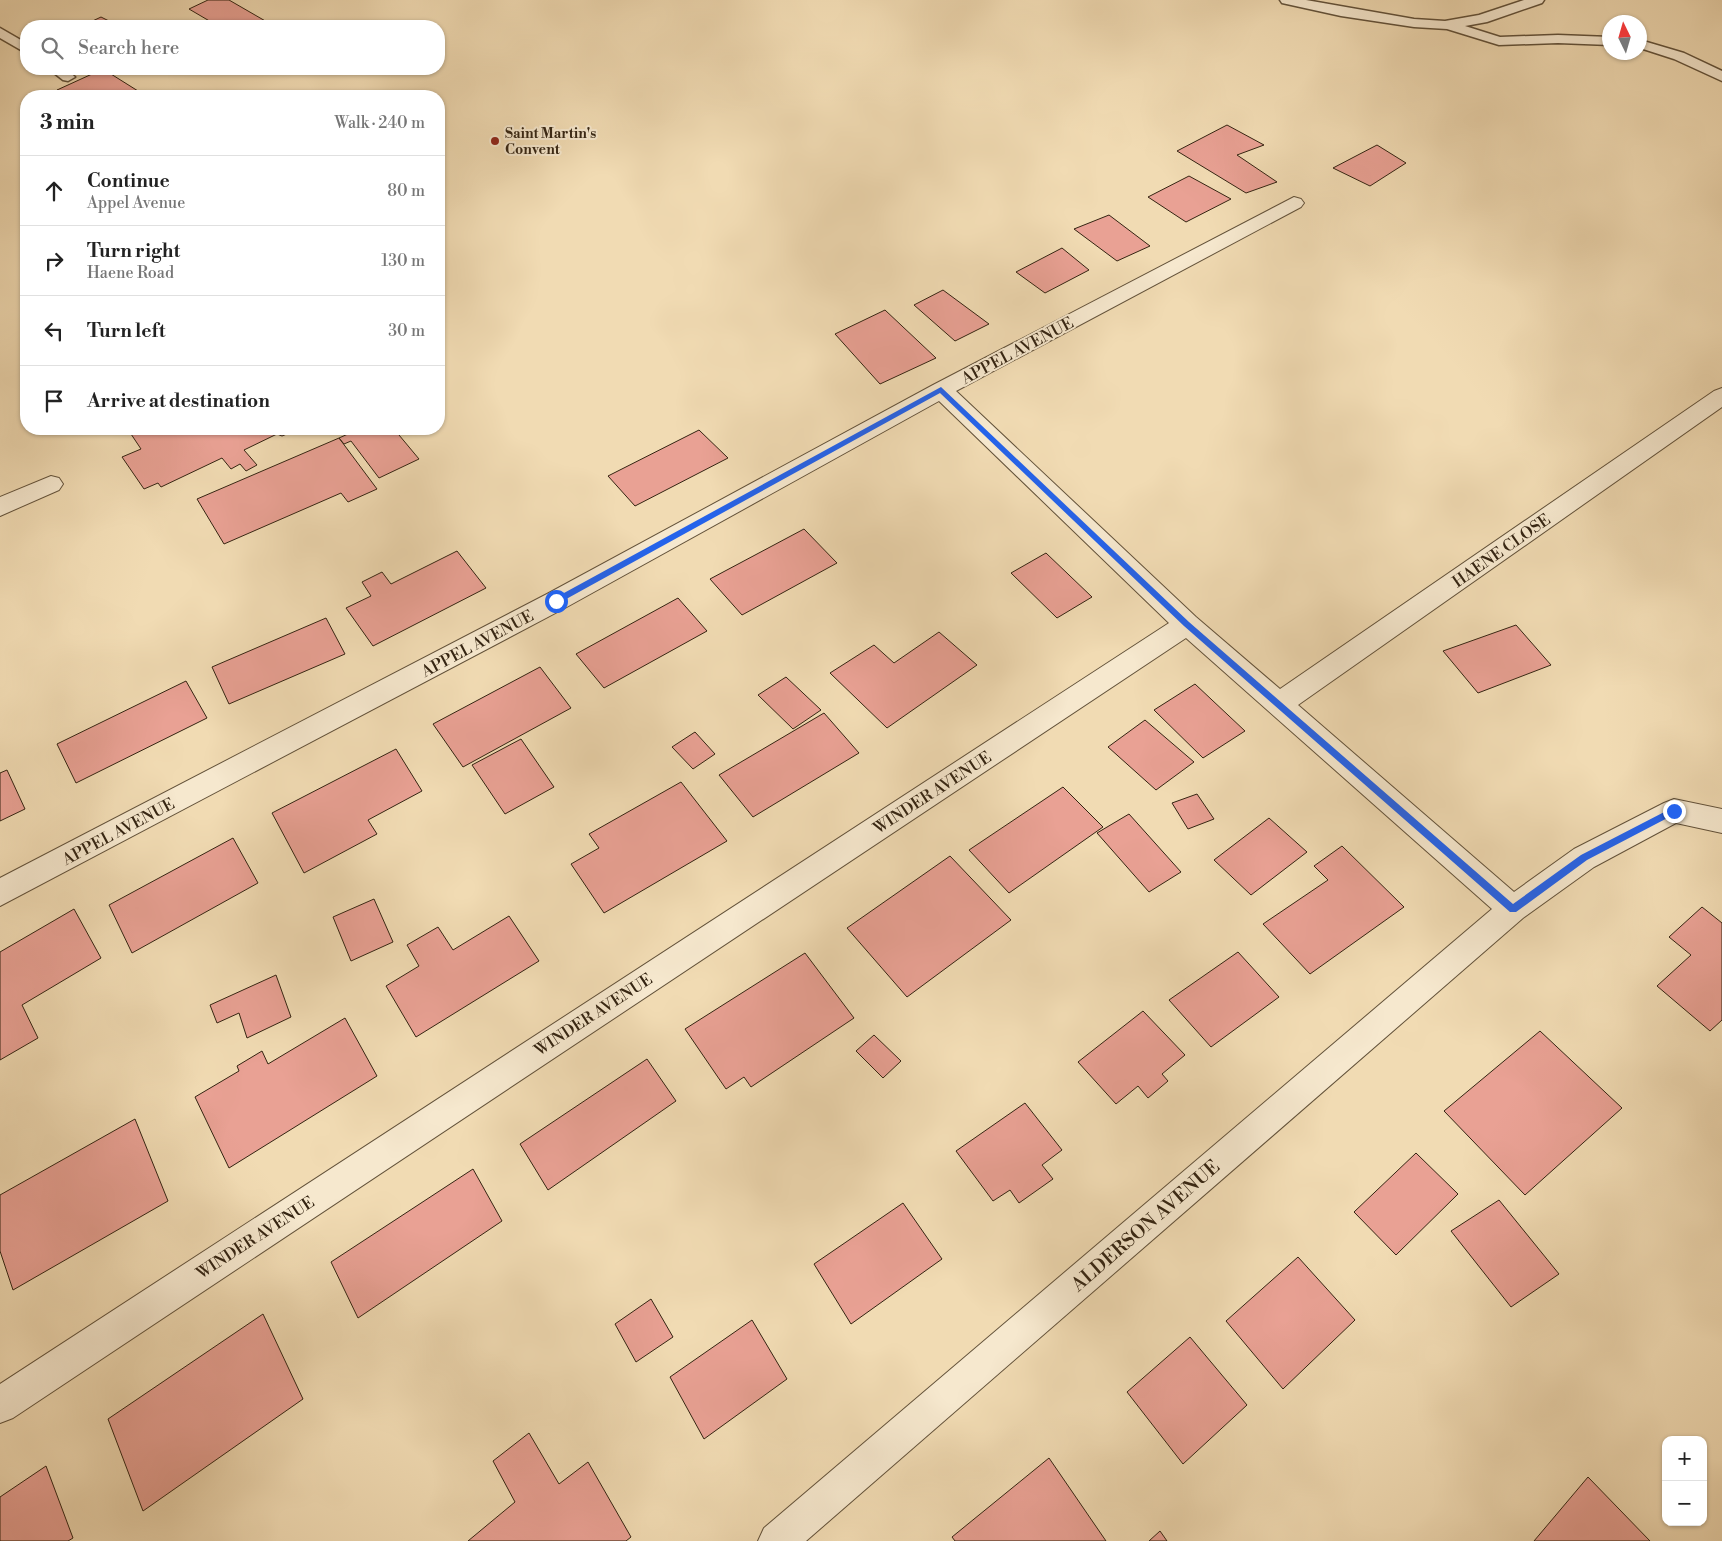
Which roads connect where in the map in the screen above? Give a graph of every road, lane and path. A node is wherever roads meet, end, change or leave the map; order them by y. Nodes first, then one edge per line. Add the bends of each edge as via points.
1 (1287, 0) edge
2 (1537, 0) edge
3 (1445, 25) junction
4 (0, 32) edge
5 (1602, 41) edge
6 (20, 45) edge
7 (1647, 46) edge
8 (1722, 77) edge
9 (1294, 203) dead end
10 (941, 390) junction
11 (1722, 396) edge
12 (51, 484) dead end
13 (0, 507) edge
14 (1187, 624) junction
15 (1279, 704) junction
16 (1722, 821) edge
17 (0, 893) edge
18 (1513, 909) junction
19 (0, 1405) edge
20 (777, 1541) edge

1 - 3 lane via 1341,12
2 - 3 lane via 1482,19
3 - 5 lane via 1499,41
4 - 6 lane
7 - 8 lane via 1679,56
9 - 10 street, APPEL AVENUE
10 - 14 street
10 - 17 street, APPEL AVENUE via 556,601
11 - 15 street, HAENE CLOSE
12 - 13 street
14 - 15 street
14 - 19 street, WINDER AVENUE
15 - 18 street
16 - 18 street, ALDERSON AVENUE via 1674,811 1584,858
18 - 20 street, ALDERSON AVENUE

